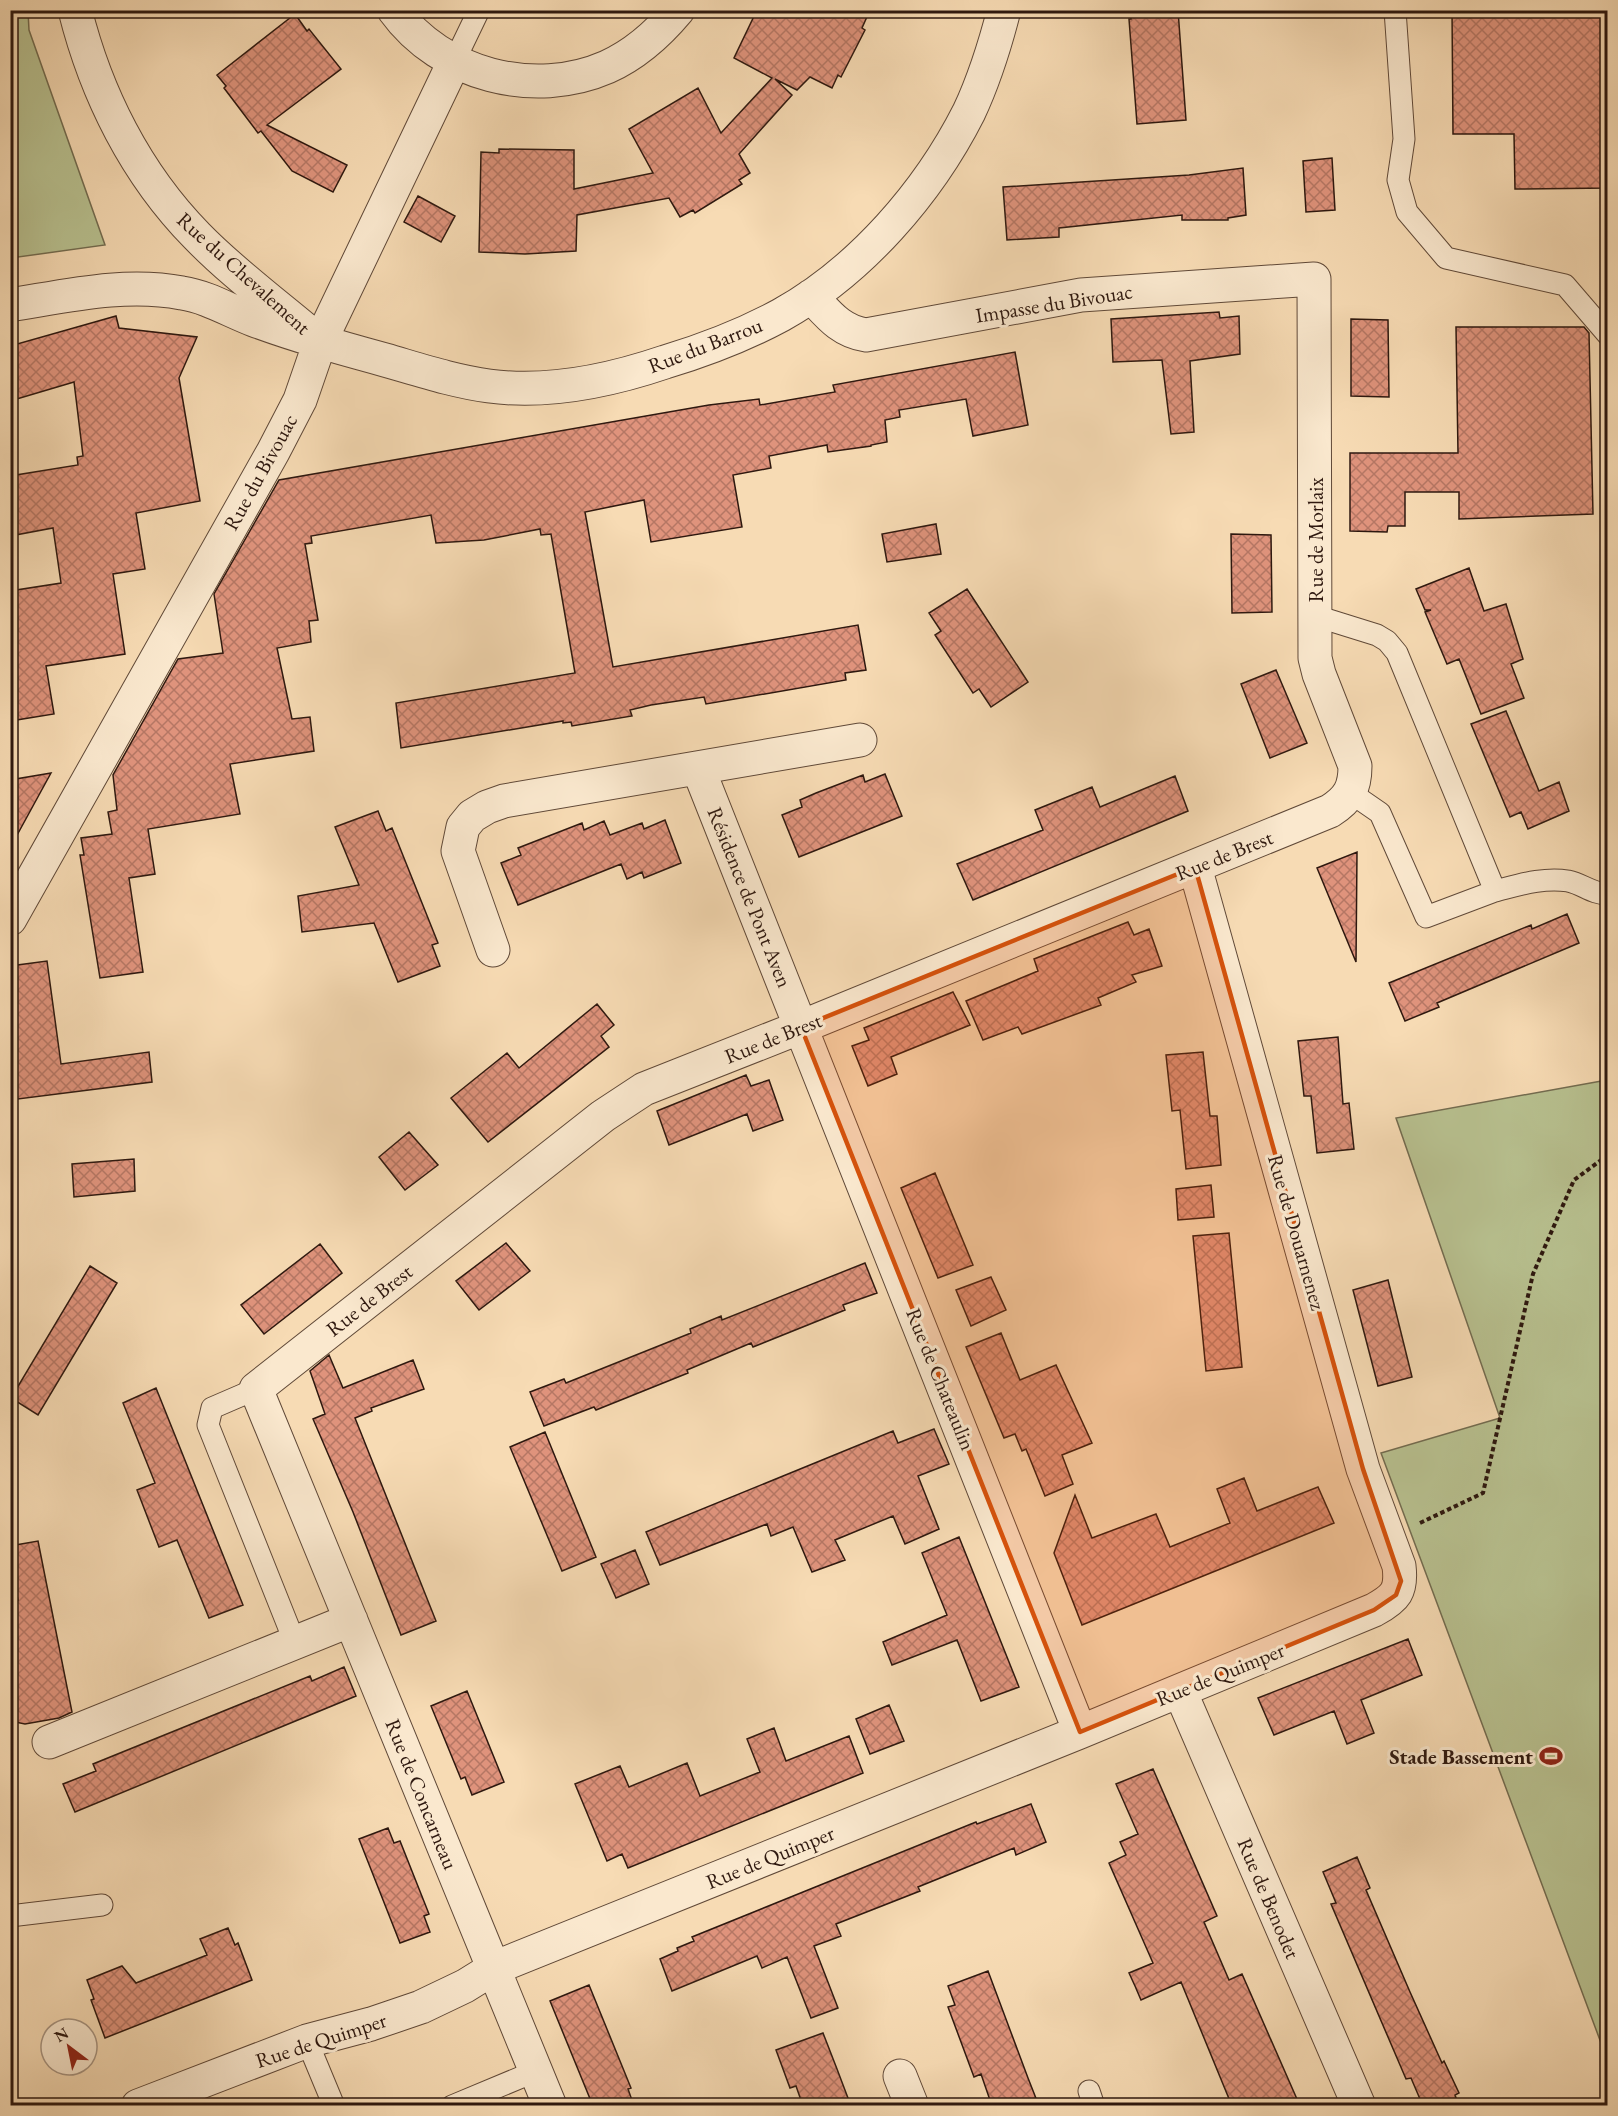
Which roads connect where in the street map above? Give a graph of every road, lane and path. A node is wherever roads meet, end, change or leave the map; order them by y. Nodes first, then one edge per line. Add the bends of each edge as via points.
1 (75, 10) edge
2 (394, 10) edge
3 (479, 10) edge
4 (678, 10) edge
5 (1004, 10) edge
6 (1395, 10) edge
7 (454, 62) junction
8 (1314, 279) joint
9 (811, 296) junction
10 (10, 305) edge
11 (1608, 335) edge
12 (320, 342) junction
13 (1316, 616) junction
14 (860, 740) dead end
15 (698, 768) junction
16 (1351, 793) junction
17 (1195, 867) junction
18 (1495, 891) junction
19 (1608, 894) edge
20 (10, 919) edge
21 (493, 950) dead end
22 (801, 1027) junction
23 (1608, 1155) edge
24 (256, 1389) junction
25 (1389, 1538) junction
26 (1396, 1595) joint
27 (351, 1620) junction
28 (295, 1643) junction
29 (1180, 1691) junction
30 (1080, 1732) junction
31 (49, 1742) dead end
32 (102, 1905) dead end
33 (10, 1916) edge
34 (494, 1968) junction
35 (308, 2041) junction
36 (536, 2071) junction
37 (138, 2106) edge
38 (334, 2106) edge
39 (452, 2106) edge
40 (550, 2106) edge
41 (1359, 2106) edge

1 - 12 street, Rue du Chevalement via 112,115 157,190 220,258
2 - 7 street via 426,44
3 - 7 lane, Rue du Bivouac
4 - 7 street via 659,33 634,52 606,67 576,76 514,80 483,74
5 - 9 street, Rue du Barrou via 981,83 939,162 876,240
6 - 11 lane via 1404,139 1398,180 1407,212 1446,258 1565,285
7 - 12 street, Rue du Bivouac
8 - 9 street, Impasse du Bivouac via 1081,295 866,335 839,326
8 - 13 street, Rue de Morlaix
9 - 12 street, Rue du Barrou via 725,342 653,366 569,386 490,386 434,376
10 - 12 street, Rue du Barrou via 116,289 180,292 206,298 255,321
12 - 20 street, Rue du Bivouac via 300,400 273,452
13 - 16 street, Rue de Morlaix via 1314,639 1319,674 1355,766
13 - 18 lane via 1377,635 1397,653
14 - 15 street
15 - 21 street via 504,801 472,816 463,827 458,851
15 - 22 street, Résidence de Pont Aven
16 - 17 street, Rue de Brest via 1330,811
16 - 18 lane via 1380,813 1426,917
17 - 22 street, Rue de Brest
17 - 25 street, Rue de Douarnenez via 1363,1469
18 - 19 lane via 1554,880
22 - 24 street, Rue de Brest via 626,1099
22 - 30 street, Rue de Chateaulin
23 - 25 path via 1574,1180 1533,1274 1483,1493
24 - 27 street, Rue de Concarneau
24 - 28 lane via 212,1408 208,1425
25 - 26 street, Rue de Douarnenez via 1401,1581
26 - 29 street, Rue de Quimper via 1374,1611
27 - 28 street
27 - 34 street, Rue de Concarneau
28 - 31 street
29 - 30 street, Rue de Quimper
29 - 41 street, Rue de Benodet
30 - 34 street, Rue de Quimper
32 - 33 lane
34 - 35 street, Rue de Quimper via 421,2007
34 - 36 street, Rue de Concarneau
35 - 37 street, Rue de Quimper
35 - 38 lane
36 - 39 lane
36 - 40 street, Rue de Concarneau

